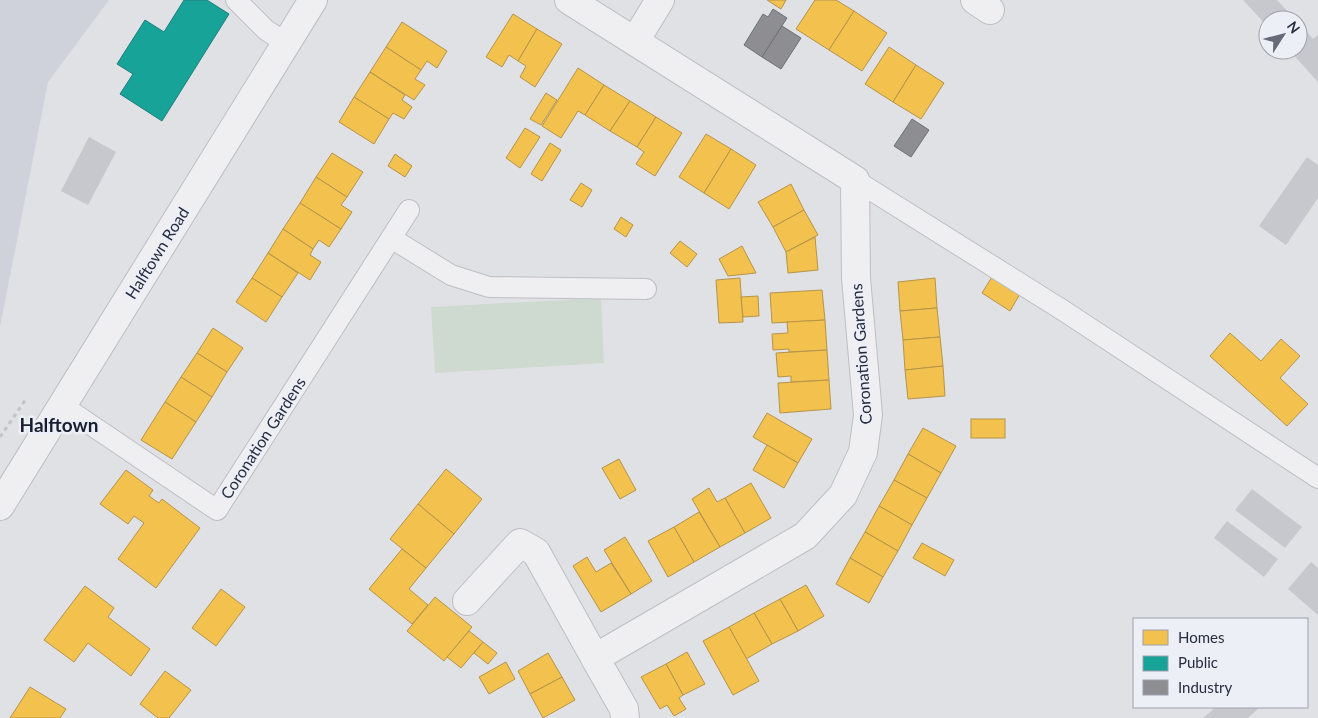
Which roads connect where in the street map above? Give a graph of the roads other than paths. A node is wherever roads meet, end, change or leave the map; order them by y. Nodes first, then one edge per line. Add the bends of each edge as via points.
1 (236, 0) edge
2 (313, 0) edge
3 (568, 0) edge
4 (660, 0) edge
5 (635, 41) junction
6 (286, 43) junction
7 (855, 180) junction
8 (409, 210) dead end
9 (391, 238) junction
10 (646, 289) dead end
11 (63, 406) junction
12 (1318, 478) edge
13 (0, 506) edge
14 (467, 602) dead end
15 (595, 658) junction
16 (625, 718) edge

1 - 6 lane via 266,30
2 - 6 street, Halftown Road
3 - 5 street
4 - 5 street
5 - 7 street
6 - 11 street, Halftown Road
7 - 12 lane via 1064,311
7 - 15 street, Coronation Gardens via 856,278 868,415 863,452 843,495 805,536
8 - 9 lane, Coronation Gardens
9 - 10 lane via 452,275 489,287
9 - 11 lane, Coronation Gardens via 217,510
11 - 13 street, Halftown Road
14 - 15 street via 520,543 536,552
15 - 16 street via 624,708

